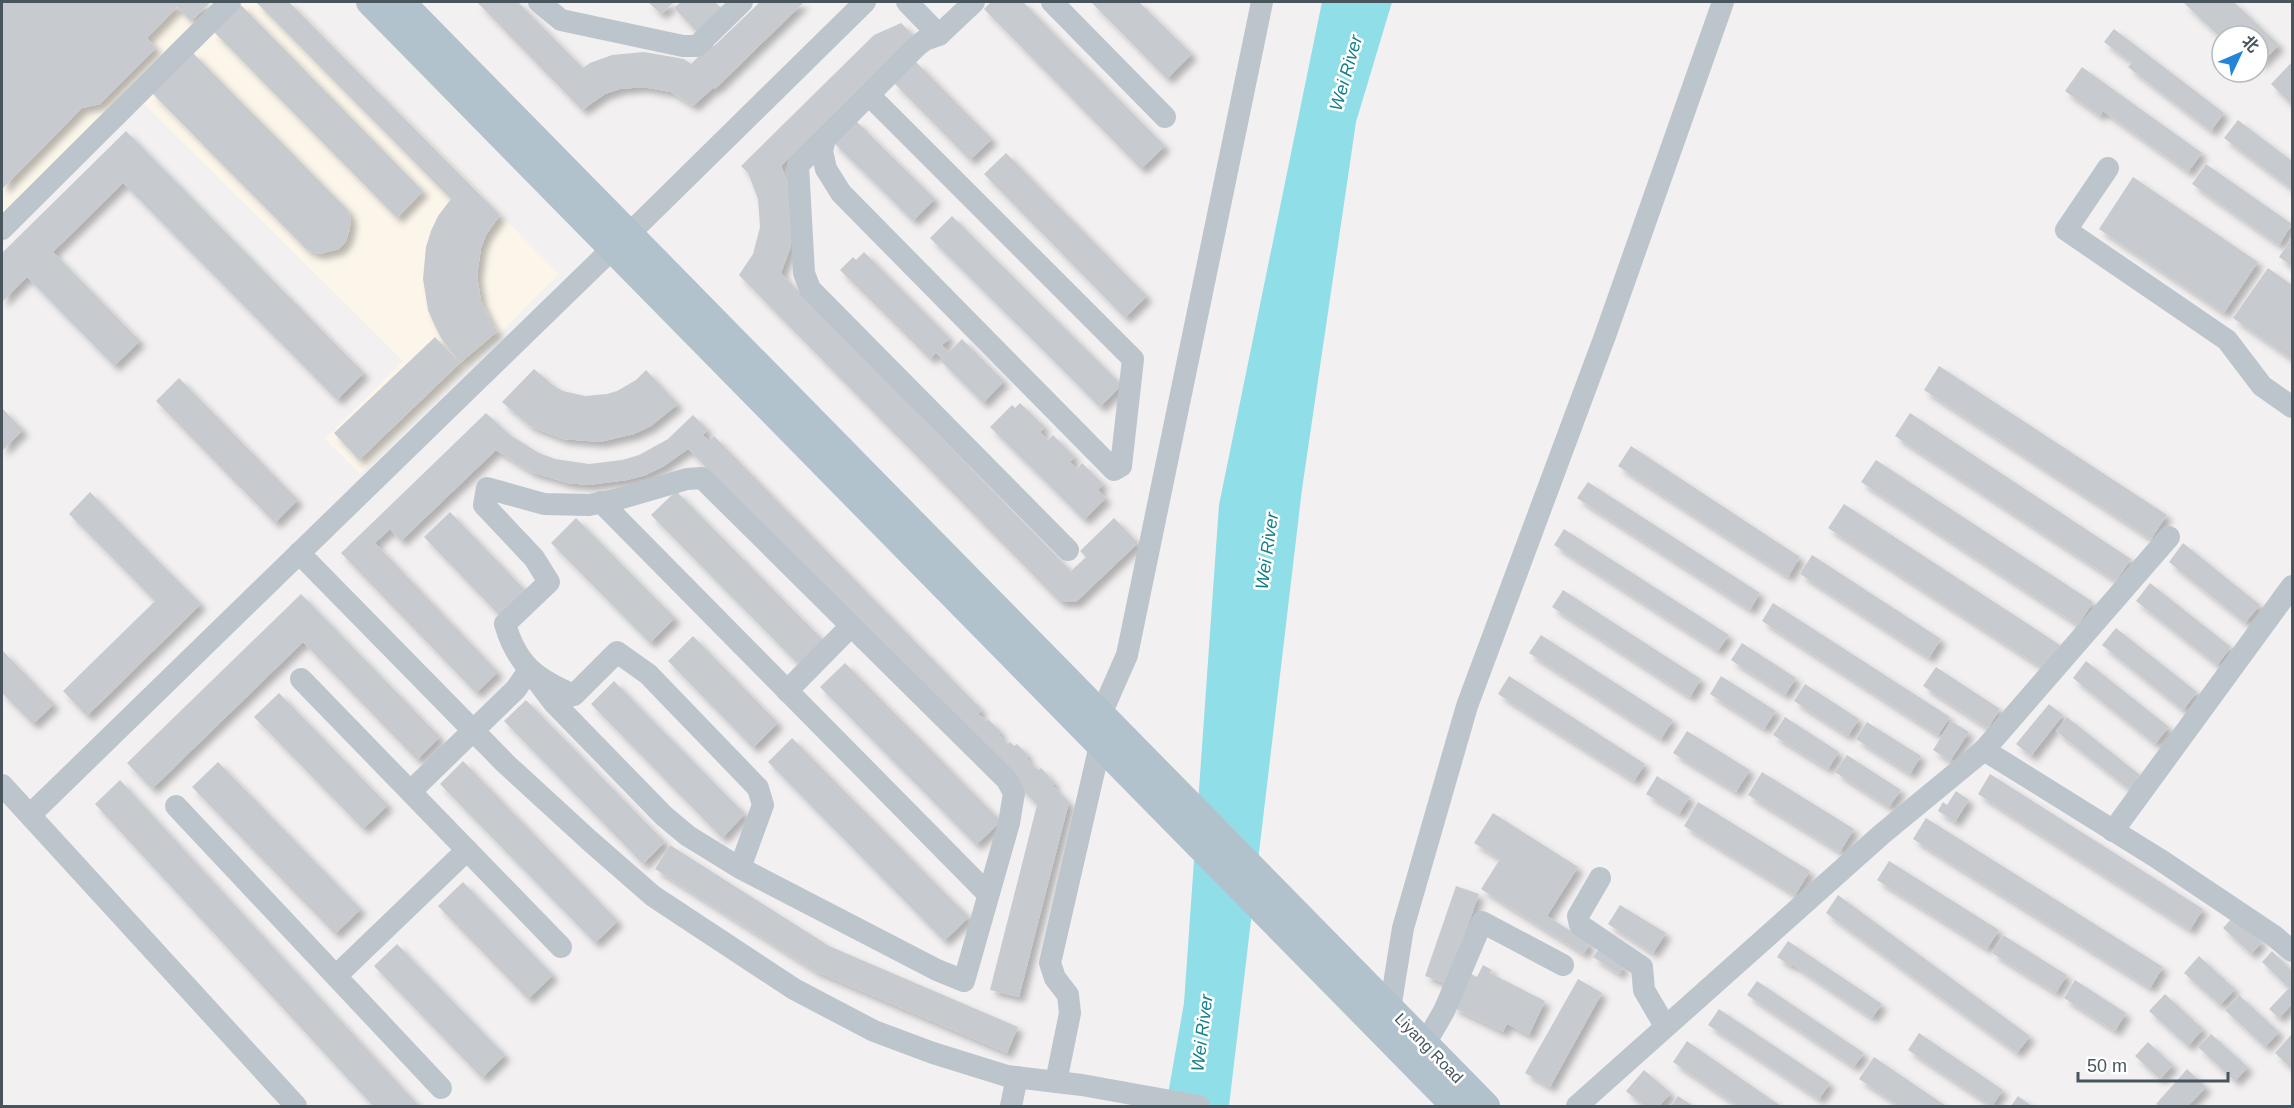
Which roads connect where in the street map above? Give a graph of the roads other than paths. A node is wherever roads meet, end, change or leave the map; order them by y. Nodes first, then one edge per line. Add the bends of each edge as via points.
1 (230, 2) edge
2 (370, 2) edge
3 (401, 2) edge
4 (540, 2) edge
5 (742, 2) edge
6 (865, 2) edge
7 (907, 2) edge
8 (974, 2) edge
9 (1052, 2) edge
10 (1262, 2) edge
11 (1723, 2) edge
12 (939, 35) junction
13 (869, 94) junction
14 (1165, 117) dead end
15 (825, 139) junction
16 (2108, 168) dead end
17 (2, 230) edge
18 (621, 241) junction
19 (2292, 407) edge
20 (601, 502) junction
21 (2169, 537) dead end
22 (1068, 550) dead end
23 (298, 553) junction
24 (2292, 586) edge
25 (851, 626) junction
26 (529, 670) junction
27 (302, 679) dead end
28 (787, 691) junction
29 (1101, 714) junction
30 (473, 731) junction
31 (1110, 744) junction
32 (1984, 750) junction
33 (2, 785) edge
34 (411, 791) junction
35 (176, 806) dead end
36 (30, 815) junction
37 (2113, 831) junction
38 (467, 850) junction
39 (740, 868) junction
40 (1600, 878) dead end
41 (988, 894) junction
42 (561, 947) dead end
43 (2292, 951) edge
44 (1563, 965) dead end
45 (336, 976) junction
46 (1373, 1002) junction
47 (1665, 1026) junction
48 (1425, 1044) junction
49 (1017, 1077) junction
50 (1056, 1082) junction
51 (441, 1088) dead end
52 (296, 1107) edge
53 (1011, 1107) edge
54 (1199, 1107) edge
55 (1455, 1107) edge
56 (1486, 1107) edge
57 (1576, 1107) edge

1 - 17 street
2 - 18 main road
3 - 18 main road
4 - 5 street via 561,20 683,46 697,46
6 - 18 street
7 - 12 street
8 - 12 street
9 - 14 street
10 - 29 street via 1127,655
11 - 46 street via 1605,336 1467,706 1402,928
12 - 13 street via 917,46
13 - 15 street
13 - 15 street via 1133,359 1121,466 1114,470 841,193 826,169 822,151
15 - 22 street via 798,165 804,273 810,289
16 - 19 street via 2066,230 2227,340 2262,386
18 - 23 street
18 - 29 main road
18 - 31 main road
20 - 25 street via 702,478
20 - 26 street via 544,504 487,488 484,505 534,558 549,582 505,624 511,644
20 - 28 street
21 - 32 street
23 - 30 street
23 - 36 street
24 - 37 street
25 - 28 street
25 - 41 street via 1007,780 1014,793
26 - 30 street via 516,689
26 - 39 street via 554,703 664,816
26 - 39 street via 574,695 617,652 648,674 758,788 763,805
27 - 34 street
28 - 41 street
29 - 31 main road
30 - 34 street
30 - 49 street via 653,896 795,989 873,1031
31 - 46 main road
31 - 50 street via 1050,963 1054,978 1068,995 1070,1014
32 - 37 street
32 - 47 street via 1882,834
33 - 36 street
34 - 38 street
35 - 45 street
36 - 52 street
37 - 43 street
38 - 42 street
38 - 45 street
39 - 41 street via 964,981
40 - 47 street via 1578,916 1580,924 1642,968 1644,990
44 - 48 street via 1482,922 1444,1011
45 - 51 street
46 - 48 main road, Liyang Road
46 - 55 main road, Liyang Road
47 - 57 street
48 - 56 main road, Liyang Road
49 - 50 street
49 - 53 street
50 - 54 street

